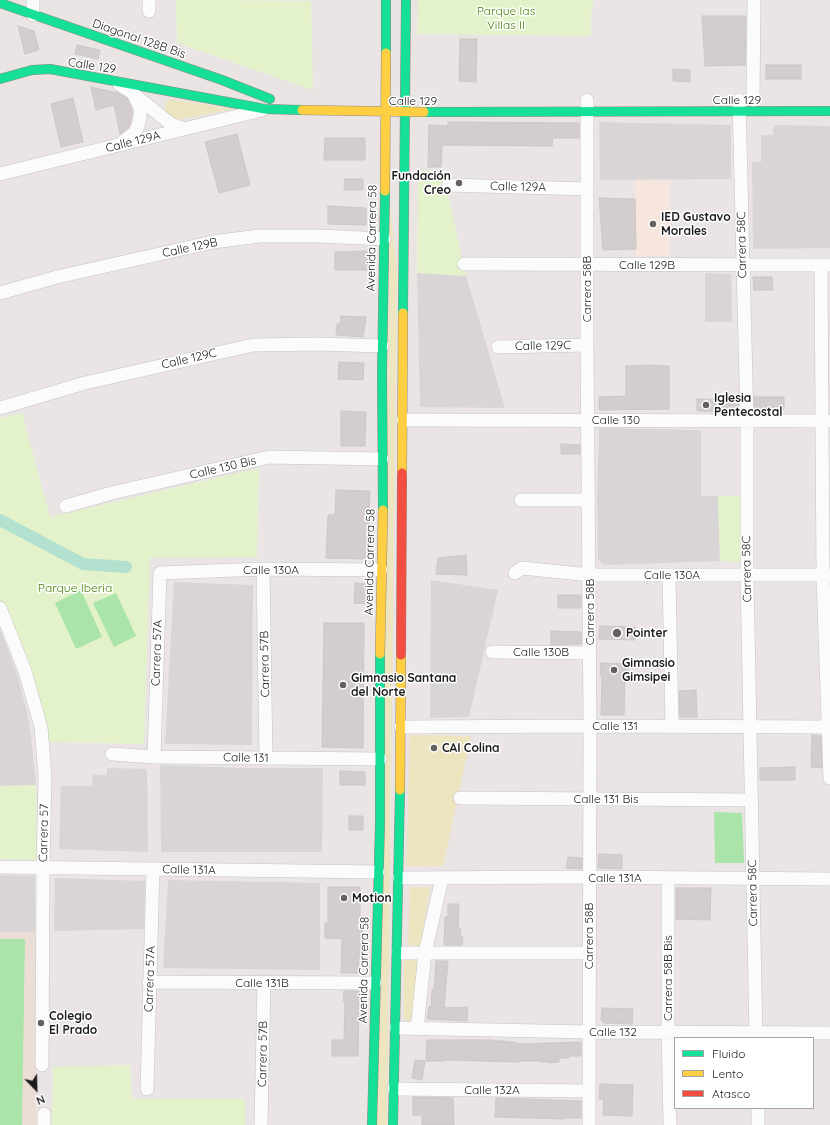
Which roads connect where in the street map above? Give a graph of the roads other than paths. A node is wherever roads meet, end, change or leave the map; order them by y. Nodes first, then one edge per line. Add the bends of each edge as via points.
1 (33, 0) edge
2 (386, 0) edge
3 (406, 0) edge
4 (754, 0) edge
5 (0, 4) edge
6 (33, 15) junction
7 (0, 79) edge
8 (109, 80) junction
9 (223, 92) dead end
10 (133, 93) junction
11 (757, 100) joint
12 (395, 101) junction
13 (271, 102) junction
14 (586, 103) junction
15 (737, 104) junction
16 (830, 111) edge
17 (386, 112) junction
18 (405, 112) junction
19 (185, 129) junction
20 (114, 146) junction
21 (0, 174) edge
22 (448, 185) dead end
23 (587, 189) junction
24 (384, 239) junction
25 (464, 264) dead end
26 (587, 265) junction
27 (742, 265) junction
28 (825, 265) edge
29 (0, 293) edge
30 (587, 345) junction
31 (382, 346) junction
32 (498, 348) dead end
33 (0, 408) edge
34 (403, 420) junction
35 (589, 420) junction
36 (747, 421) junction
37 (826, 421) edge
38 (382, 459) junction
39 (521, 500) dead end
40 (589, 500) junction
41 (66, 506) dead end
42 (263, 569) junction
43 (381, 570) junction
44 (160, 573) joint
45 (515, 573) dead end
46 (590, 575) junction
47 (669, 575) junction
48 (747, 575) junction
49 (826, 575) edge
50 (0, 608) edge
51 (492, 652) dead end
52 (590, 653) junction
53 (590, 726) junction
54 (672, 726) junction
55 (401, 727) junction
56 (750, 727) junction
57 (829, 727) edge
58 (112, 754) dead end
59 (154, 757) junction
60 (266, 758) junction
61 (380, 760) junction
62 (830, 778) edge
63 (460, 798) dead end
64 (589, 799) junction
65 (752, 800) junction
66 (0, 867) edge
67 (43, 868) junction
68 (154, 869) junction
69 (378, 872) junction
70 (589, 877) junction
71 (399, 878) junction
72 (442, 878) junction
73 (668, 878) junction
74 (753, 879) junction
75 (830, 880) edge
76 (398, 953) junction
77 (425, 953) junction
78 (589, 953) junction
79 (149, 982) junction
80 (264, 983) junction
81 (375, 984) junction
82 (396, 1028) junction
83 (417, 1029) junction
84 (589, 1032) junction
85 (668, 1032) junction
86 (830, 1033) edge
87 (756, 1036) edge
88 (42, 1065) dead end
89 (147, 1089) dead end
90 (394, 1089) junction
91 (589, 1091) junction
92 (672, 1105) edge
93 (758, 1109) edge
94 (261, 1125) edge
95 (372, 1125) edge
96 (393, 1125) edge
97 (589, 1125) edge
98 (670, 1125) edge
99 (758, 1125) edge

1 - 6 street
2 - 12 main road, Avenida Carrera 58
3 - 12 main road, Avenida Carrera 58
4 - 11 street
5 - 6 main road, Diagonal 128B Bis
6 - 13 main road, Diagonal 128B Bis via 222,80
7 - 8 main road, Calle 129 via 45,69
8 - 10 street, Calle 129
8 - 13 main road, Calle 129
9 - 13 main road, Calle 129
10 - 19 street via 171,124
10 - 20 street via 140,108 138,126 127,139
11 - 15 main road, Calle 129
12 - 17 main road, Avenida Carrera 58
12 - 18 main road, Avenida Carrera 58
13 - 17 main road, Calle 129
13 - 19 street, Calle 129A
14 - 15 main road, Calle 129
14 - 18 main road, Calle 129
14 - 23 street, Carrera 58B
15 - 16 main road, Calle 129
15 - 27 street, Carrera 58C
17 - 18 main road, Calle 129
17 - 24 main road, Avenida Carrera 58
18 - 34 main road, Avenida Carrera 58
19 - 20 street, Calle 129A
20 - 21 street, Calle 129A
22 - 23 street, Calle 129A
23 - 26 street, Carrera 58B
24 - 29 street, Calle 129B via 259,236 213,242 57,277
24 - 31 main road, Avenida Carrera 58
25 - 26 street, Calle 129B
26 - 27 street, Calle 129B
26 - 30 street, Carrera 58B
27 - 28 street, Calle 129B
27 - 36 street, Carrera 58C
28 - 37 street
30 - 32 street, Calle 129C
30 - 35 street, Carrera 58B
31 - 33 street, Calle 129C via 253,345 85,383
31 - 38 main road, Avenida Carrera 58
34 - 35 street, Calle 130
34 - 55 main road, Avenida Carrera 58
35 - 36 street, Calle 130
35 - 40 street, Carrera 58B
36 - 37 street, Calle 130
36 - 48 street, Carrera 58C
37 - 49 street
38 - 41 street, Calle 130 Bis via 269,457 112,492
38 - 43 main road, Avenida Carrera 58
39 - 40 street
40 - 46 street, Carrera 58B
42 - 43 street, Calle 130A
42 - 44 street, Calle 130A
42 - 60 street, Carrera 57B
43 - 61 main road, Avenida Carrera 58
44 - 59 street, Carrera 57A
45 - 46 street, Calle 130A via 522,568
46 - 47 street, Calle 130A
46 - 52 street, Carrera 58B
47 - 48 street, Calle 130A
47 - 54 street
48 - 49 street, Calle 130A
48 - 56 street, Carrera 58C
49 - 57 street
50 - 67 street, Carrera 57 via 25,671 41,727 46,776
51 - 52 street, Calle 130B
52 - 53 street, Carrera 58B
53 - 54 street, Calle 131
53 - 55 street, Calle 131
53 - 64 street, Carrera 58B
54 - 56 street, Calle 131
55 - 71 main road, Avenida Carrera 58
56 - 57 street, Calle 131
56 - 65 street, Carrera 58C
57 - 62 street
58 - 59 street, Calle 131
59 - 60 street, Calle 131
60 - 61 street, Calle 131
61 - 69 main road, Avenida Carrera 58
63 - 64 street, Calle 131 Bis
64 - 65 street, Calle 131 Bis
64 - 70 street, Carrera 58B
65 - 74 street, Carrera 58C
66 - 67 street, Calle 131A
67 - 68 street, Calle 131A
67 - 88 street, Carrera 57
68 - 69 street, Calle 131A
68 - 79 street, Carrera 57A
69 - 81 main road, Avenida Carrera 58
70 - 72 street, Calle 131A
70 - 73 street, Calle 131A
70 - 78 street, Carrera 58B
71 - 72 street, Calle 131A
71 - 76 main road, Avenida Carrera 58
72 - 77 street
73 - 74 street, Calle 131A
73 - 85 street, Carrera 58B Bis
74 - 75 street, Calle 131A
74 - 87 street, Carrera 58C
76 - 77 street
76 - 82 main road, Avenida Carrera 58
77 - 78 street
77 - 83 street
78 - 84 street, Carrera 58B
79 - 80 street, Calle 131B
79 - 89 street, Carrera 57A
80 - 81 street, Calle 131B
80 - 94 street, Carrera 57B
81 - 95 main road, Avenida Carrera 58
82 - 83 street, Calle 132
82 - 90 main road, Avenida Carrera 58
83 - 84 street, Calle 132
84 - 85 street, Calle 132
84 - 91 street, Carrera 58B
85 - 87 street, Calle 132
85 - 92 street, Carrera 58B Bis
86 - 87 street, Calle 132
90 - 91 street, Calle 132A
90 - 96 main road, Avenida Carrera 58
91 - 97 street, Carrera 58B
92 - 98 street, Carrera 58B Bis
93 - 99 street

